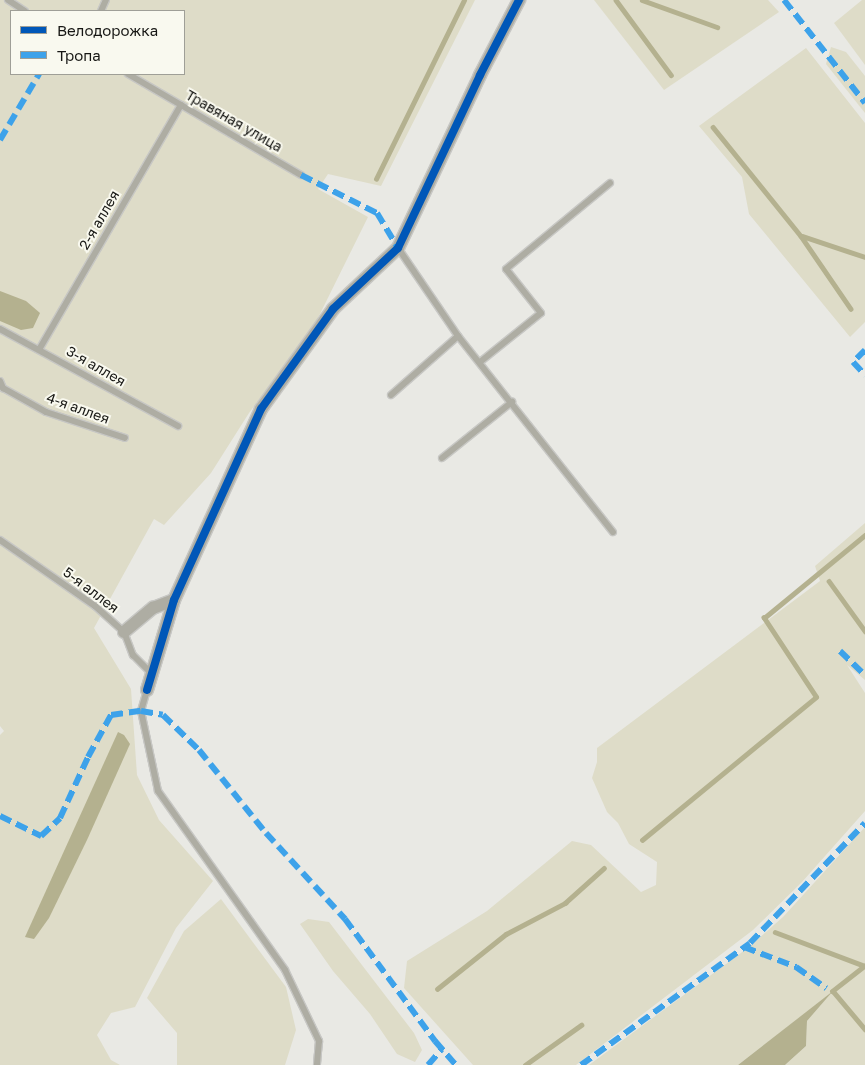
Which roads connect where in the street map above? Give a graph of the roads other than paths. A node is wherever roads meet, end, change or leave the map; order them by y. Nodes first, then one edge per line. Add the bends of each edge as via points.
1 (8, 0) edge
2 (520, 0) edge
3 (24, 10) edge
4 (130, 75) edge
5 (180, 104) junction
6 (301, 175) dead end
7 (610, 183) dead end
8 (398, 248) junction
9 (0, 330) edge
10 (458, 336) junction
11 (40, 348) junction
12 (480, 362) junction
13 (0, 381) edge
14 (391, 395) dead end
15 (512, 402) junction
16 (178, 426) dead end
17 (125, 438) dead end
18 (442, 458) dead end
19 (614, 532) dead end
20 (0, 540) edge
21 (174, 600) junction
22 (124, 632) junction
23 (152, 674) junction
24 (148, 690) joint
25 (317, 1065) edge

1 - 3 lane
2 - 8 street via 480,75
4 - 5 lane, Травяная улица
5 - 6 lane, Травяная улица
5 - 11 lane, 2-я аллея
7 - 12 lane via 506,268 542,313
8 - 10 lane
8 - 21 street via 333,309 262,409
9 - 11 lane, 3-я аллея
10 - 12 lane
10 - 14 lane
11 - 16 lane, 3-я аллея
12 - 15 lane
13 - 17 lane, 4-я аллея via 3,388 46,412
15 - 18 lane
15 - 19 lane
20 - 22 lane, 5-я аллея via 95,606
21 - 22 street via 153,608
21 - 23 street
22 - 23 lane, 5-я аллея via 133,655
23 - 24 street
24 - 25 lane via 141,712 158,791 285,970 319,1040

